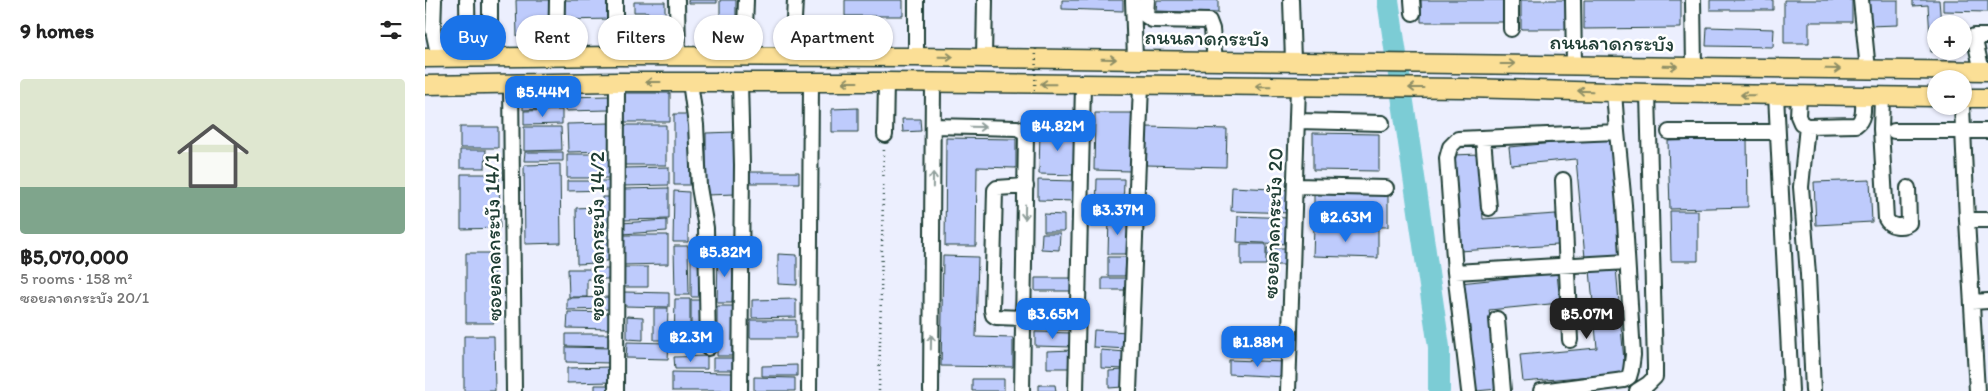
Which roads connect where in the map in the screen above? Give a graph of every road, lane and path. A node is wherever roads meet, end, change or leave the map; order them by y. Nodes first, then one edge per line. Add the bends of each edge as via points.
1 (434, 0) edge
2 (467, 0) edge
3 (490, 0) edge
4 (557, 0) edge
5 (615, 0) edge
6 (677, 0) edge
7 (746, 0) edge
8 (795, 0) edge
9 (916, 0) edge
10 (985, 0) edge
11 (1133, 0) edge
12 (1147, 0) edge
13 (1291, 0) edge
14 (1511, 0) edge
15 (1573, 0) edge
16 (1693, 0) edge
17 (1861, 0) edge
18 (467, 15) edge
19 (490, 15) edge
20 (557, 15) edge
21 (615, 15) edge
22 (677, 15) edge
23 (745, 15) edge
24 (794, 15) edge
25 (1511, 29) dead end
26 (429, 30) edge
27 (1975, 36) edge
28 (1036, 48) dead end
29 (893, 57) edge
30 (916, 57) junction
31 (432, 58) edge
32 (984, 58) junction
33 (1135, 59) junction
34 (1215, 60) junction
35 (1293, 62) junction
36 (1574, 64) junction
37 (1694, 67) junction
38 (1868, 70) junction
39 (1985, 71) edge
40 (617, 82) junction
41 (690, 82) junction
42 (740, 82) junction
43 (811, 82) junction
44 (886, 82) junction
45 (511, 83) junction
46 (933, 83) junction
47 (425, 84) edge
48 (1083, 85) junction
49 (1141, 85) junction
50 (1298, 87) junction
51 (1035, 90) dead end
52 (1614, 92) junction
53 (1648, 93) junction
54 (1776, 95) junction
55 (1799, 96) junction
56 (1863, 96) junction
57 (1882, 97) junction
58 (1927, 98) edge
59 (1972, 98) edge
60 (1988, 98) edge
61 (1962, 115) edge
62 (1297, 121) junction
63 (1382, 123) dead end
64 (934, 126) junction
65 (1807, 126) junction
66 (1894, 131) dead end
67 (1963, 131) junction
68 (1988, 131) edge
69 (1617, 132) junction
70 (1669, 132) dead end
71 (1777, 132) junction
72 (885, 135) joint
73 (1483, 138) junction
74 (1563, 180) dead end
75 (1026, 186) junction
76 (1295, 186) junction
77 (1386, 188) dead end
78 (1908, 188) dead end
79 (1489, 208) dead end
80 (1967, 220) junction
81 (1988, 220) edge
82 (1627, 262) junction
83 (1567, 265) junction
84 (1455, 272) junction
85 (1988, 301) edge
86 (1972, 302) junction
87 (1023, 318) junction
88 (1497, 318) dead end
89 (1570, 340) dead end
90 (708, 348) dead end
91 (1981, 382) edge
92 (514, 391) edge
93 (616, 391) edge
94 (740, 391) edge
95 (809, 391) edge
96 (879, 391) edge
97 (931, 391) edge
98 (1022, 391) edge
99 (1076, 391) edge
100 (1129, 391) edge
101 (1289, 391) edge
102 (1469, 391) edge
103 (1503, 391) edge
104 (1541, 391) edge
105 (1637, 391) edge
106 (1791, 391) edge
107 (1813, 391) edge

1 - 26 street
2 - 18 street
3 - 19 street
4 - 20 street
5 - 21 street
6 - 22 street
7 - 23 street
8 - 24 street
9 - 30 street
10 - 32 street
11 - 33 street
12 - 34 street via 1146,16 1153,20 1209,21
13 - 35 street
14 - 25 street
15 - 36 street
16 - 37 street
17 - 38 street
26 - 31 street
27 - 39 street
28 - 51 path, bridge
29 - 30 main road, ถนนลาดกระบัง
30 -> 32 main road, ถนนลาดกระบัง
32 -> 33 main road, ถนนลาดกระบัง
33 - 34 main road, ถนนลาดกระบัง
34 - 35 main road, ถนนลาดกระบัง
35 -> 36 main road, ถนนลาดกระบัง
36 -> 37 main road, ถนนลาดกระบัง
37 -> 38 main road, ถนนลาดกระบัง
38 - 39 main road, ถนนลาดกระบัง
41 -> 40 main road
40 - 45 main road
40 - 93 street, ซอยลาดกระบัง 14/2
41 - 42 main road
41 - 90 street via 706,228
42 - 43 main road
42 - 94 street
44 -> 43 main road
43 - 95 street
44 - 46 main road
44 - 72 street
45 - 47 main road
45 - 92 street, ซอยลาดกระบัง 14/1
48 -> 46 main road
46 - 64 street
48 - 49 main road
48 - 99 street
50 -> 49 main road
49 - 100 street
52 -> 50 main road
50 - 62 street, ซอยลาดกระบัง 20
52 - 53 main road
52 - 69 street
54 -> 53 main road
53 - 105 street via 1655,377
54 - 55 main road
54 - 71 street
55 - 56 main road
55 - 65 street via 1798,116
56 - 57 main road
56 - 65 street via 1861,122 1856,126
57 - 58 main road
57 - 78 street via 1881,129 1888,223 1909,223
59 - 60 main road
61 - 67 street
62 - 63 street
62 - 76 street, ซอยลาดกระบัง 20
64 -> 75 street via 1022,130 1027,139
97 -> 64 street
65 - 107 street via 1801,187
66 - 67 street
67 - 68 street
67 - 80 street
69 - 73 street
69 - 82 street
70 - 71 street
71 - 106 street
72 - 96 path
73 - 79 street
73 - 84 street via 1457,140 1449,147 1447,155
74 - 83 street
75 -> 87 street
75 - 87 street via 995,190 992,300 996,317
76 - 77 street
76 - 101 street, ซอยลาดกระบัง 20
80 - 81 street
80 - 86 street
82 - 83 street
82 - 104 street via 1633,355 1629,378
83 - 84 street
83 - 89 street
84 - 102 street
85 - 86 street
86 - 91 street
87 - 98 street
88 - 103 street

